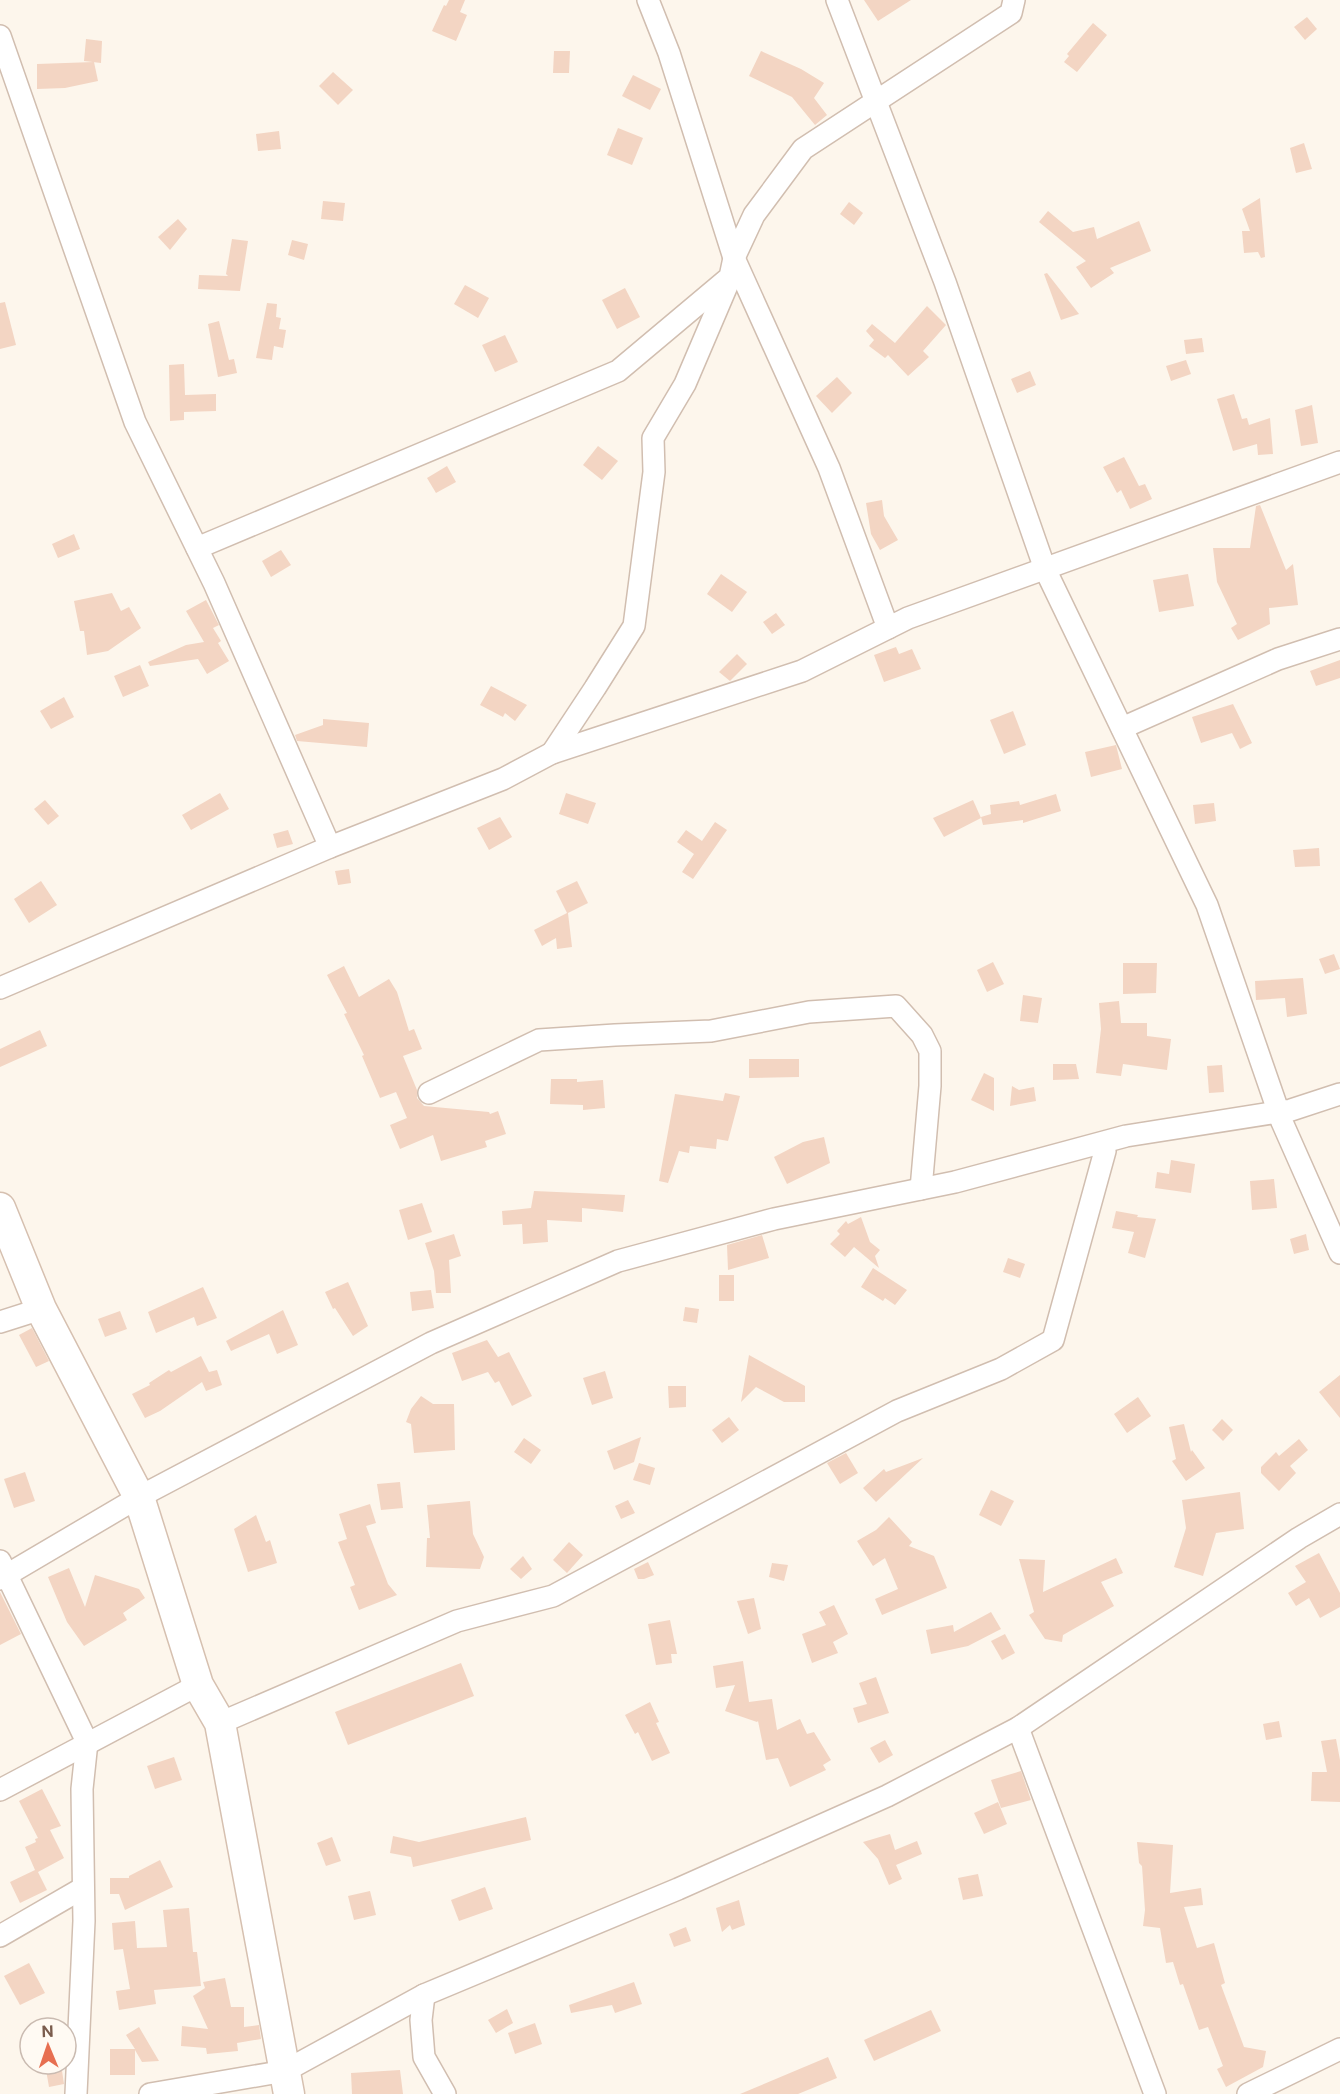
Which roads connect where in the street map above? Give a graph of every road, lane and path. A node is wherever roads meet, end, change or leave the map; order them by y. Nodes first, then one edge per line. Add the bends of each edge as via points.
1 (648, 0) edge
2 (837, 0) edge
3 (1014, 0) edge
4 (0, 36) edge
5 (876, 102) junction
6 (732, 268) junction
7 (1340, 462) edge
8 (197, 548) junction
9 (1044, 569) junction
10 (888, 628) junction
11 (1340, 639) edge
12 (1122, 728) junction
13 (552, 753) junction
14 (330, 847) junction
15 (0, 988) edge
16 (429, 1093) dead end
17 (1340, 1094) edge
18 (1279, 1112) junction
19 (1104, 1150) dead end
20 (921, 1189) junction
21 (0, 1208) edge
22 (1340, 1253) edge
23 (42, 1309) junction
24 (0, 1322) edge
25 (139, 1497) junction
26 (1340, 1514) edge
27 (2, 1572) edge
28 (198, 1685) junction
29 (220, 1723) junction
30 (1018, 1728) junction
31 (87, 1742) junction
32 (0, 1790) edge
33 (83, 1888) junction
34 (0, 1936) edge
35 (424, 1995) junction
36 (1340, 2049) edge
37 (287, 2083) edge
38 (76, 2094) edge
39 (150, 2094) edge
40 (446, 2094) edge
41 (1155, 2094) edge
42 (1248, 2094) edge

1 - 6 street via 669,53
2 - 5 street
3 - 5 street via 1011,13
4 - 8 street via 135,422
5 - 6 street via 803,149 754,215
5 - 9 street via 945,282
6 - 8 street via 618,371
6 - 10 street via 829,468
6 - 13 street via 685,384 653,438 654,471 634,626
7 - 9 street
8 - 14 street
9 - 10 street
9 - 12 street
10 - 13 street via 802,671
11 - 12 street via 1278,659
12 - 18 street via 1207,905
13 - 14 street via 503,779
14 - 15 street
16 - 20 street via 539,1040 711,1031 809,1012 896,1006 922,1035 930,1051
17 - 18 street
18 - 20 street via 1126,1136
18 - 22 street
19 - 29 street via 1053,1340 1000,1369 897,1411 553,1596 457,1622
20 - 25 street via 774,1219 618,1261 431,1343
21 - 23 street
23 - 24 street
23 - 25 street
25 - 27 street
25 - 28 street
26 - 30 street via 1289,1544
27 - 31 street
28 - 29 street
28 - 31 street
29 - 37 street
30 - 35 street via 886,1796 678,1889
30 - 41 street
31 - 32 street
31 - 33 street via 82,1789
33 - 34 street
33 - 38 street
35 - 37 street
35 - 40 street via 424,2057
36 - 42 street
37 - 39 street

